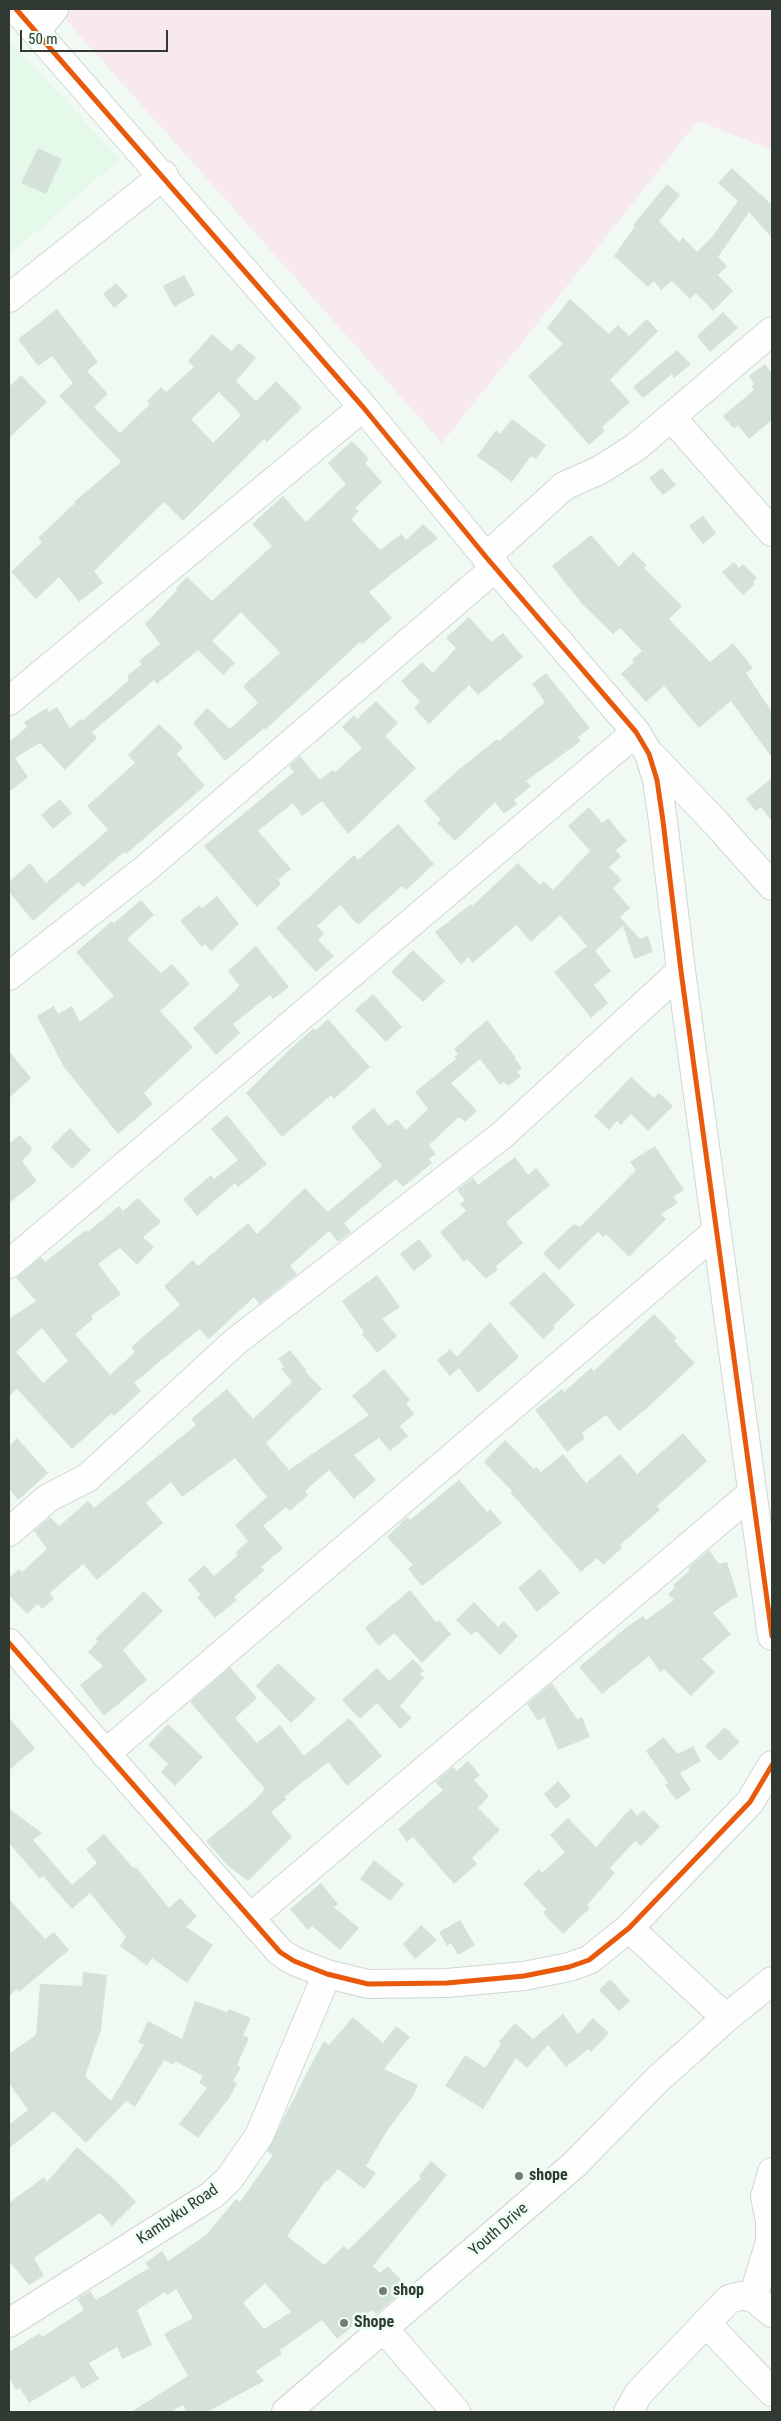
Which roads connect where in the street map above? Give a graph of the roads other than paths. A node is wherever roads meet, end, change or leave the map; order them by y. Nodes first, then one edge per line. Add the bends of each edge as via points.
1 (16, 9) edge
2 (54, 9) edge
3 (36, 31) junction
4 (164, 176) junction
5 (9, 298) edge
6 (772, 330) edge
7 (363, 407) junction
8 (672, 418) junction
9 (772, 532) edge
10 (491, 562) junction
11 (9, 701) edge
12 (642, 743) junction
13 (772, 886) edge
14 (681, 970) junction
15 (9, 976) edge
16 (716, 1232) junction
17 (9, 1264) edge
18 (752, 1493) junction
19 (9, 1532) edge
20 (766, 1550) edge
21 (772, 1636) edge
22 (12, 1654) edge
23 (105, 1754) junction
24 (772, 1765) edge
25 (250, 1918) junction
26 (629, 1928) junction
27 (327, 1974) junction
28 (772, 1981) edge
29 (726, 2018) junction
30 (772, 2172) edge
31 (763, 2305) edge
32 (9, 2323) edge
33 (707, 2324) junction
34 (384, 2328) junction
35 (772, 2392) edge
36 (286, 2412) edge
37 (456, 2412) edge
38 (628, 2412) edge

1 - 3 street
2 - 3 street
3 - 4 street
4 - 5 street
4 - 7 street
6 - 8 street
7 - 10 street
7 - 11 street
8 - 9 street
8 - 10 street via 600,470 564,486
10 - 12 street
10 - 15 street via 144,870
12 - 13 street
12 - 14 street via 657,780
12 - 17 street
14 - 16 street
14 - 19 street via 501,1136 235,1342 87,1478 48,1498
16 - 18 street
16 - 23 street
18 - 20 street
18 - 25 street
20 - 21 street
22 - 23 street
23 - 25 street
24 - 26 street via 750,1802
25 - 27 street via 280,1952
26 - 27 street via 590,1960 524,1976 447,1983 368,1984
26 - 29 street
27 - 32 street, Kambvku Road via 259,2136 229,2178 212,2195
28 - 29 street, Youth Drive
29 - 34 street, Youth Drive via 658,2079 575,2164
30 - 31 street via 765,2198 770,2242
31 - 33 street via 740,2296 729,2299
33 - 35 street
33 - 38 street via 639,2393
34 - 36 street, Youth Drive
34 - 37 street

